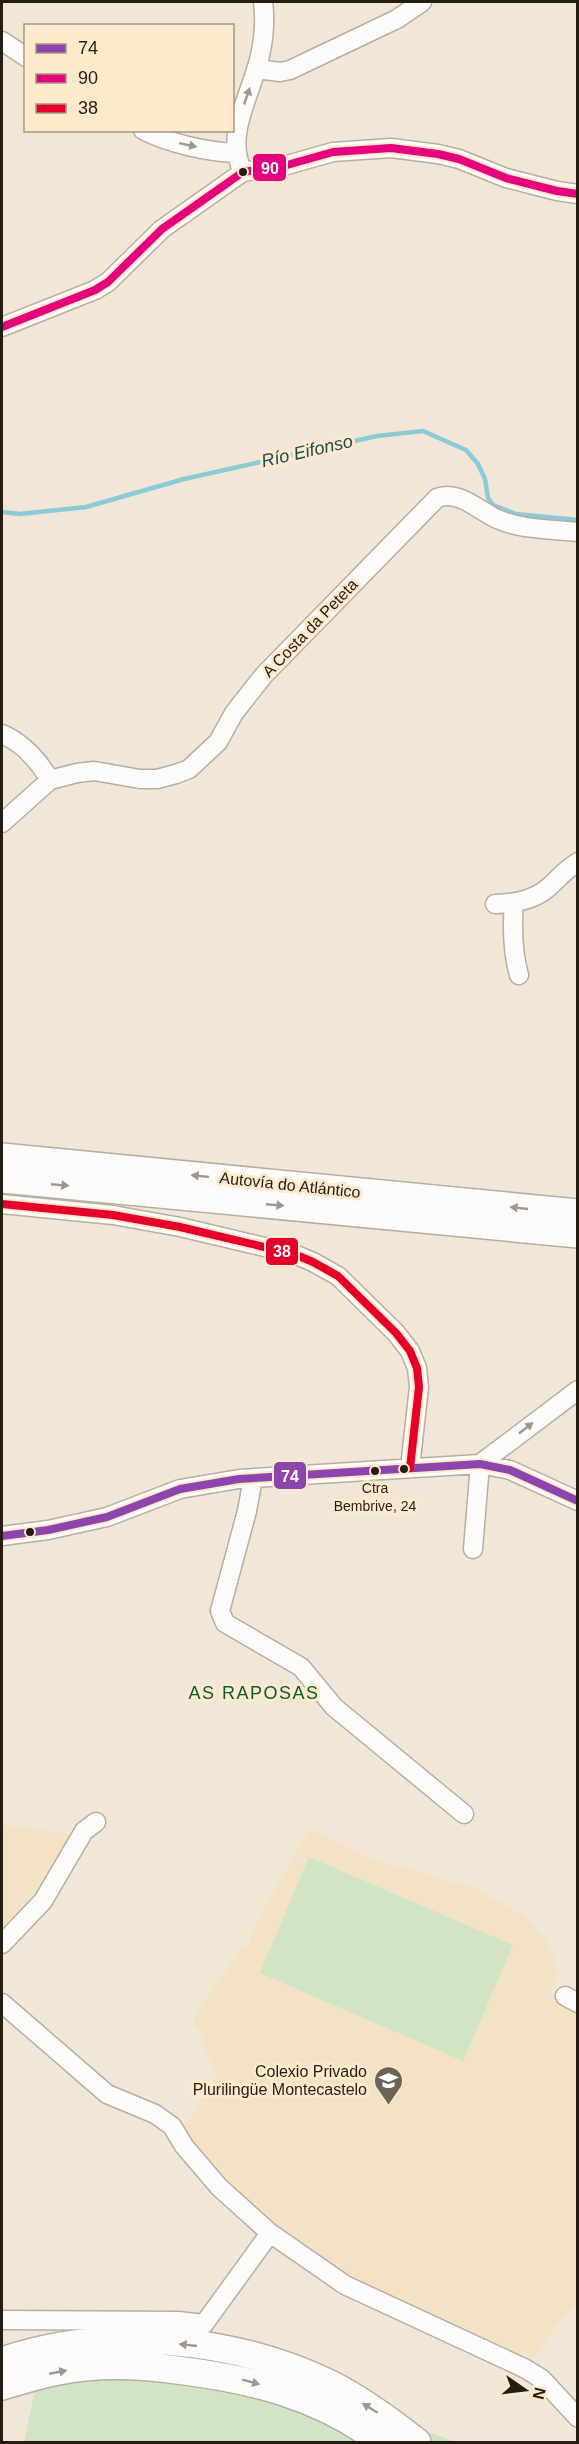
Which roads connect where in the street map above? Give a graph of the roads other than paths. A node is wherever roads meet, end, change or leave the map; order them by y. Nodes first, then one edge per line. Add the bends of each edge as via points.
1 (263, 2) edge
2 (422, 2) edge
3 (2, 41) edge
4 (24, 56) edge
5 (257, 69) junction
6 (147, 132) edge
7 (236, 153) junction
8 (243, 172) junction
9 (578, 194) edge
10 (2, 327) edge
11 (578, 532) edge
12 (2, 734) edge
13 (50, 780) junction
14 (2, 823) edge
15 (578, 862) edge
16 (514, 903) junction
17 (495, 904) dead end
18 (519, 975) dead end
19 (2, 1157) edge
20 (2, 1179) edge
21 (2, 1204) edge
22 (578, 1213) edge
23 (578, 1234) edge
24 (578, 1390) edge
25 (480, 1464) junction
26 (410, 1468) junction
27 (253, 1478) junction
28 (578, 1501) edge
29 (2, 1536) edge
30 (473, 1549) dead end
31 (464, 1814) dead end
32 (96, 1822) dead end
33 (2, 1944) edge
34 (2, 2003) edge
35 (270, 2233) junction
36 (2, 2320) edge
37 (2, 2361) edge
38 (2, 2386) edge
39 (578, 2418) edge
40 (381, 2442) edge
41 (417, 2442) edge

1 - 5 street
2 - 5 street via 397,19 290,70
3 - 4 street
7 -> 5 street via 239,122
6 -> 7 street via 159,138
7 - 8 street
8 - 9 street via 333,152 391,148 459,159 506,178
8 - 10 street via 162,229 108,282
11 - 13 street, A Costa da Peteta via 519,526 498,520 463,500 445,495 437,498 264,675 234,713 218,742 189,769 157,779 94,771
12 - 13 street via 16,740 40,763
13 - 14 street
15 - 16 street via 546,890
16 - 17 street
16 - 18 street via 512,926
22 -> 19 highway, Autovía do Atlántico
20 -> 23 highway, Autovía do Atlántico
21 - 26 street via 113,1215 180,1227 294,1254 338,1276 396,1333 417,1368 419,1387
25 -> 24 street
25 - 26 street
25 - 28 street via 510,1470
25 - 30 street
26 - 27 street
27 - 29 street via 180,1489 107,1517
27 - 31 street via 220,1611 225,1623 301,1667 334,1707
32 - 33 street via 84,1832 43,1900
34 - 35 street via 107,2094 155,2114 172,2126 219,2187
35 - 36 street via 204,2324
35 - 39 street via 345,2286 524,2368 542,2379
41 -> 37 highway via 328,2382 230,2349 146,2340 86,2341
38 -> 40 highway via 86,2367 143,2366 228,2376 323,2406

